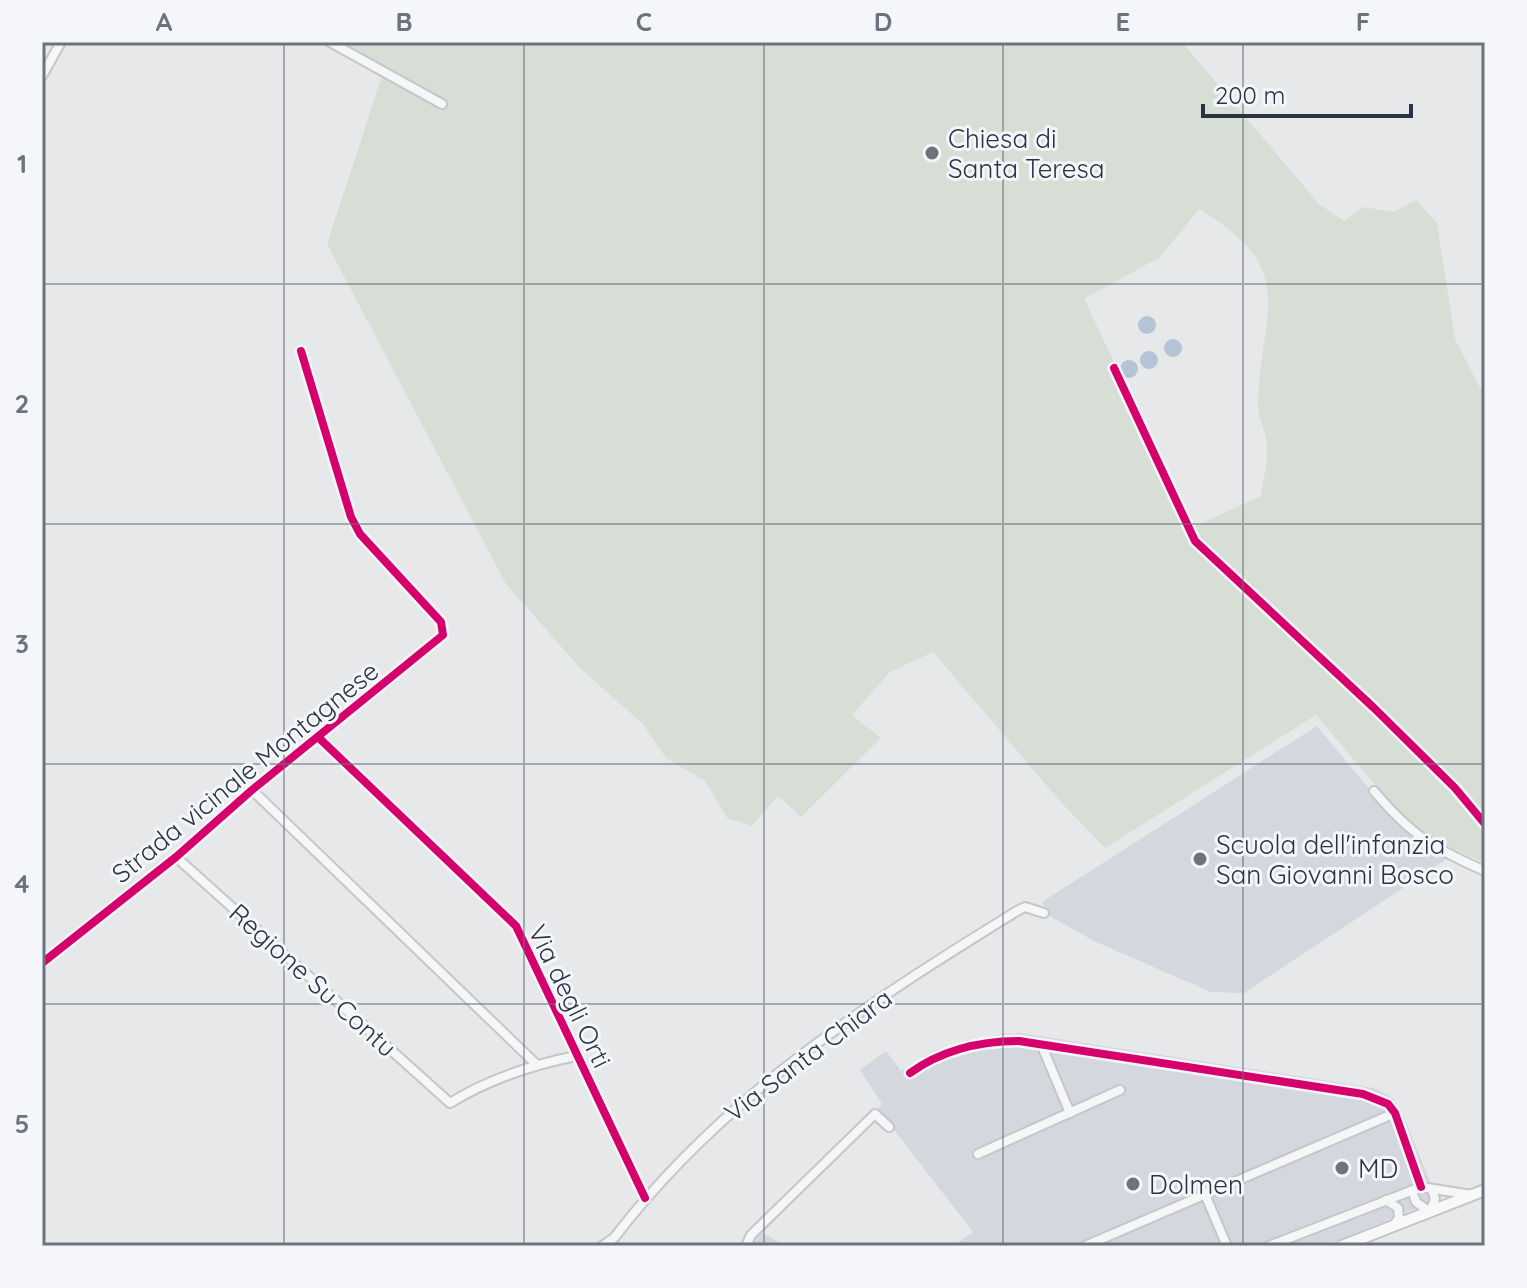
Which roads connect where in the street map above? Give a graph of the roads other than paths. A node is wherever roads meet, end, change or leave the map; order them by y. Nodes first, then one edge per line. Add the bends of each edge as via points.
1 (61, 42) edge
2 (330, 42) edge
3 (42, 76) edge
4 (442, 104) dead end
5 (301, 351) dead end
6 (1114, 368) dead end
7 (319, 738) junction
8 (252, 790) junction
9 (1374, 791) dead end
10 (1485, 824) edge
11 (176, 857) junction
12 (1485, 871) edge
13 (1044, 913) dead end
14 (42, 963) edge
15 (1041, 1044) junction
16 (576, 1056) junction
17 (536, 1064) junction
18 (910, 1073) dead end
19 (1120, 1090) dead end
20 (1070, 1113) junction
21 (1395, 1113) junction
22 (889, 1127) dead end
23 (978, 1154) dead end
24 (1417, 1188) junction
25 (1432, 1189) junction
26 (1485, 1190) edge
27 (1204, 1192) junction
28 (1473, 1195) junction
29 (645, 1198) junction
30 (1385, 1200) junction
31 (1416, 1202) junction
32 (1430, 1212) junction
33 (1407, 1220) junction
34 (1394, 1225) junction
35 (602, 1246) edge
36 (746, 1246) edge
37 (1085, 1246) edge
38 (1227, 1246) edge
39 (1269, 1246) edge
40 (1342, 1246) edge

1 - 3 street
2 - 4 street
5 - 7 street, Strada vicinale Montagnese via 360,534 444,628 443,635
6 - 10 street via 1195,541 1374,708
7 - 8 street, Strada vicinale Montagnese
7 - 16 street, Via degli Orti via 516,926
8 - 11 street, Strada vicinale Montagnese
8 - 17 street
9 - 12 street via 1420,839
11 - 14 street, Strada vicinale Montagnese
11 - 17 street, Regione Su Contu via 450,1103
13 - 29 street, Via Santa Chiara via 1025,907 1017,911 842,1024 721,1120
15 - 18 street via 999,1041 967,1047
15 - 20 street
15 - 21 street via 1363,1094 1388,1104
16 - 17 street
16 - 29 street, Via degli Orti
19 - 20 street
20 - 23 street
21 - 24 street
21 - 27 street
22 - 36 street via 875,1114 751,1235
24 - 25 street
24 - 30 street
24 - 31 street
25 - 28 street
25 - 32 street
26 - 28 main road
27 - 37 street
27 - 38 street
28 - 32 main road
29 - 35 street, Via Santa Chiara
30 - 34 street via 1398,1208
30 - 39 street
31 - 32 street
31 - 33 street
32 - 33 main road
33 - 34 main road
34 - 40 main road

